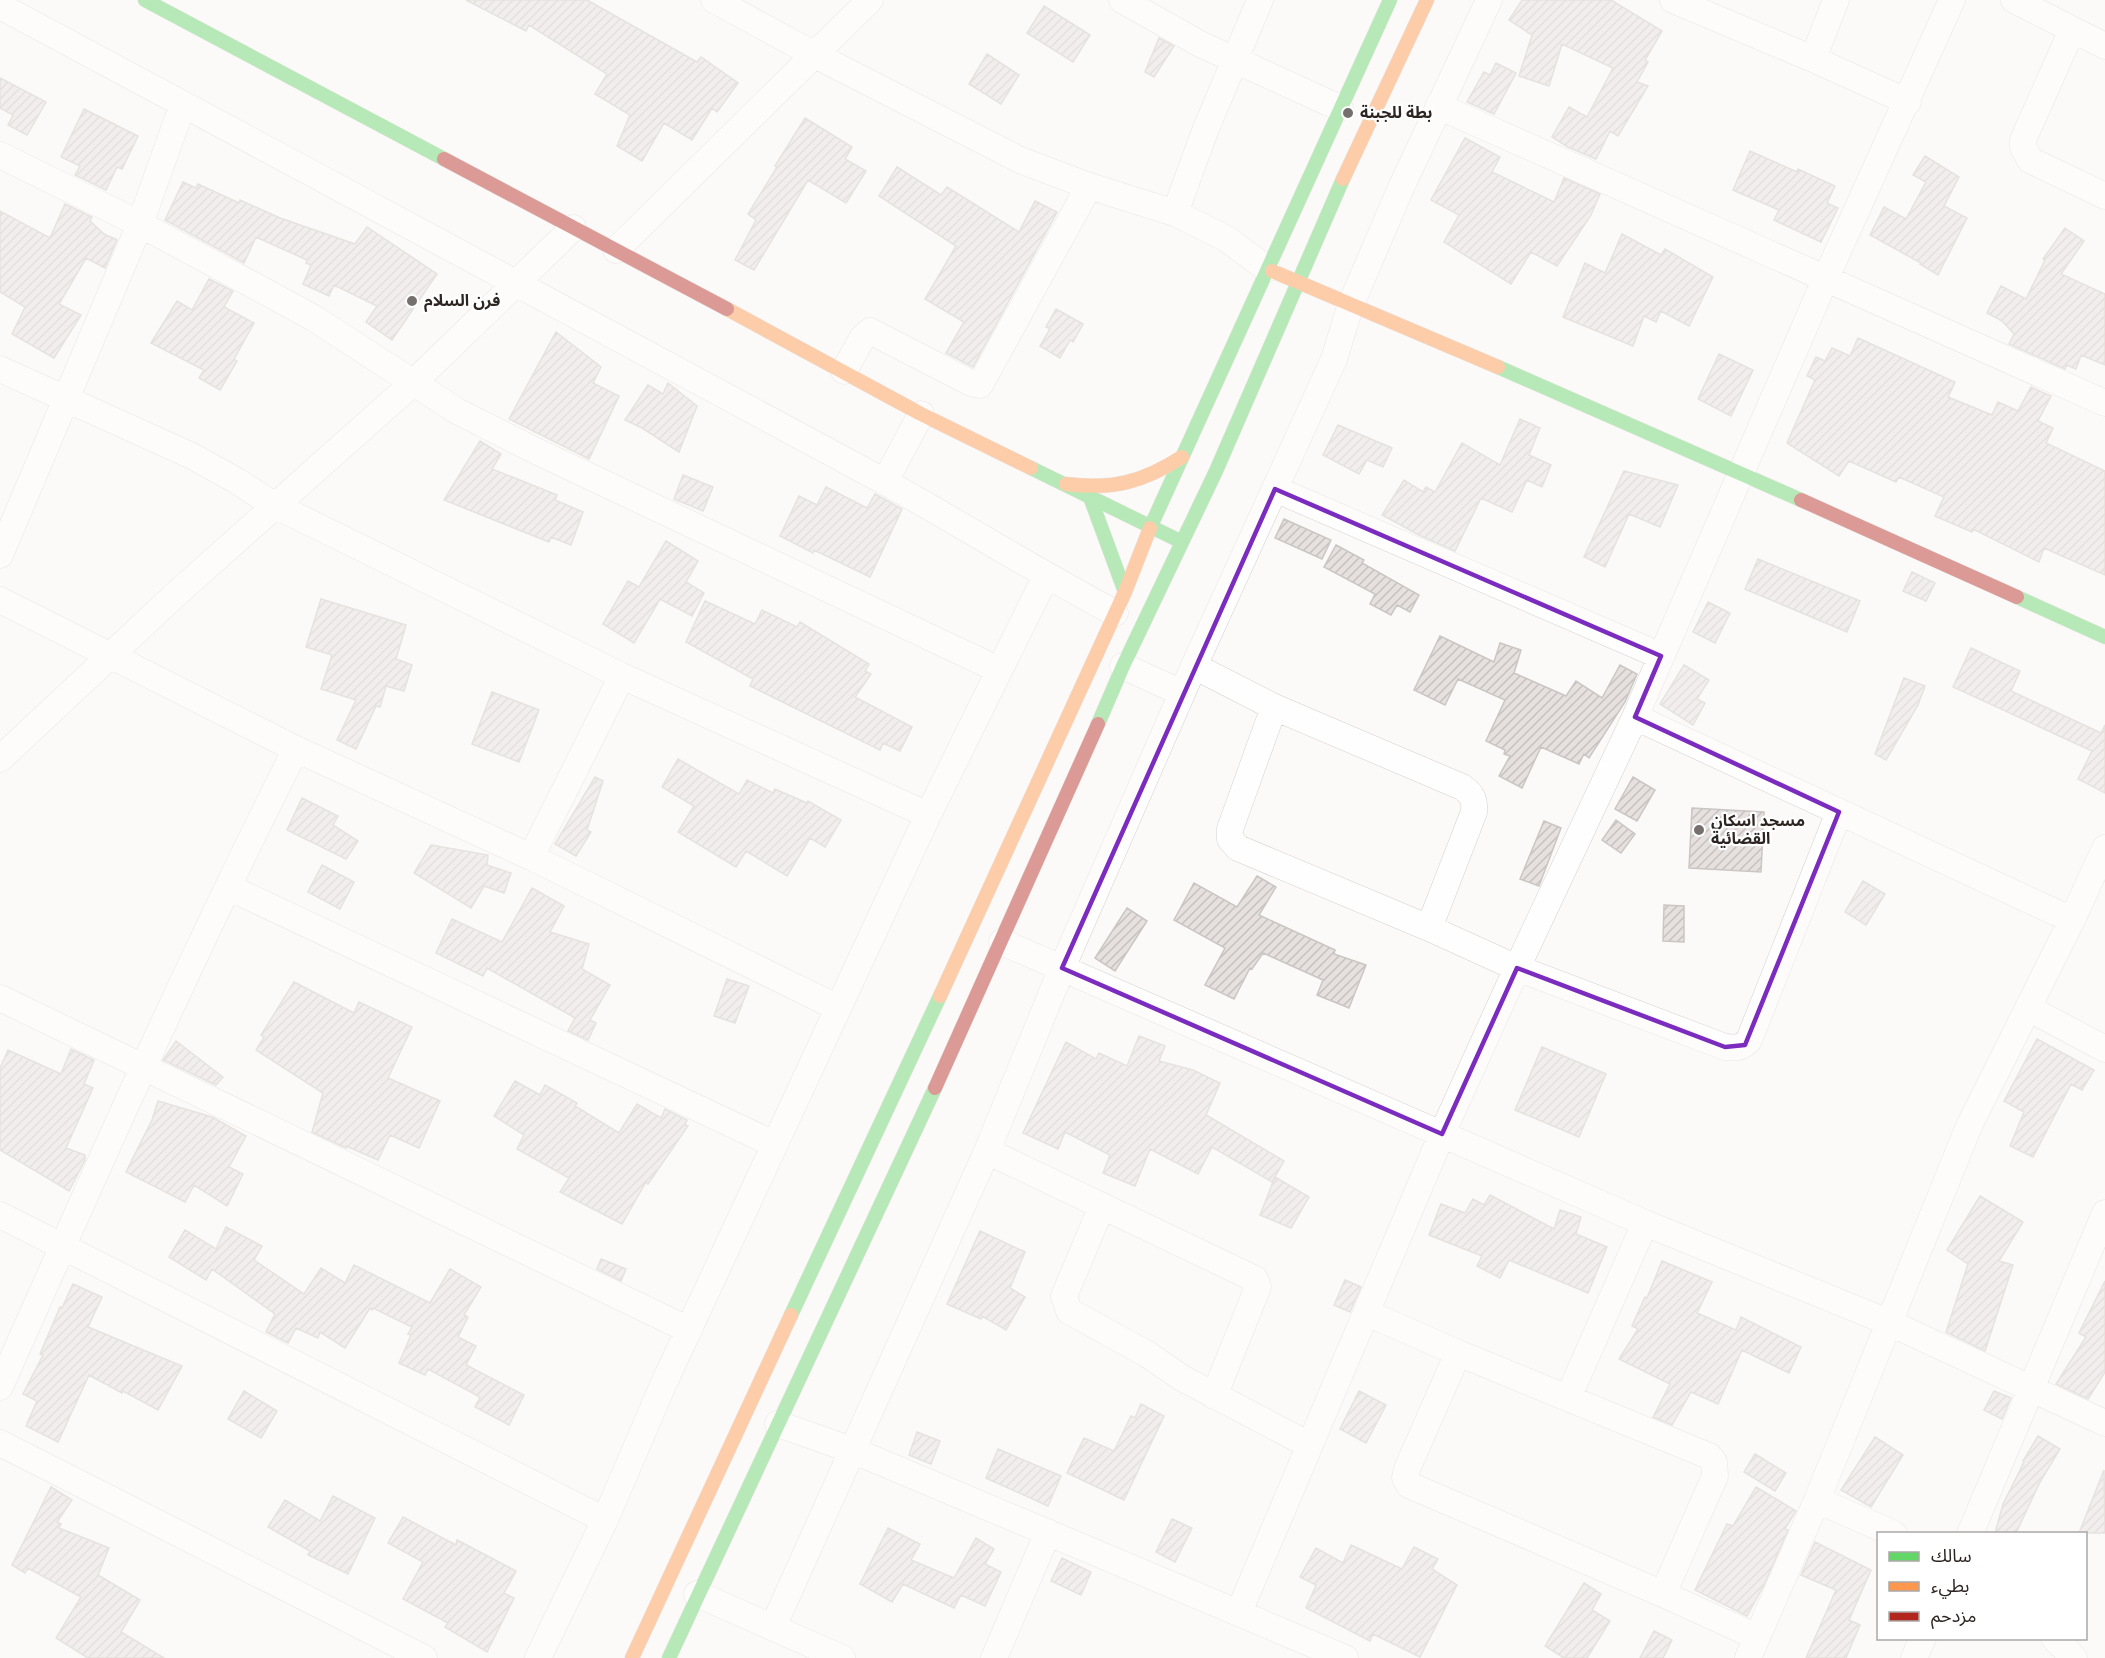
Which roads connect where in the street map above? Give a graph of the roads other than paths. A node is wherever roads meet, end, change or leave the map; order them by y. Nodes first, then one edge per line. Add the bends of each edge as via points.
1 (145, 0) edge
2 (714, 0) edge
3 (870, 0) edge
4 (1122, 0) edge
5 (1260, 0) edge
6 (1390, 0) edge
7 (1427, 0) edge
8 (1489, 0) edge
9 (1672, 0) edge
10 (1836, 0) edge
11 (1952, 0) edge
12 (2014, 0) edge
13 (0, 6) edge
14 (173, 6) edge
15 (2072, 30) junction
16 (2105, 46) edge
17 (815, 55) junction
18 (1813, 59) junction
19 (1234, 60) junction
20 (1908, 102) junction
21 (183, 104) junction
22 (1438, 105) junction
23 (1340, 108) junction
24 (0, 155) edge
25 (1089, 186) junction
26 (2105, 196) edge
27 (1175, 213) junction
28 (140, 224) junction
29 (573, 228) junction
30 (616, 250) junction
31 (1267, 268) junction
32 (1825, 280) junction
33 (516, 282) junction
34 (1298, 283) junction
35 (1351, 304) junction
36 (0, 369) edge
37 (844, 370) junction
38 (413, 384) junction
39 (66, 398) junction
40 (2105, 403) edge
41 (921, 414) junction
42 (1182, 457) junction
43 (1742, 473) junction
44 (885, 482) junction
45 (1066, 484) junction
46 (1275, 489) junction
47 (1090, 497) junction
48 (274, 505) junction
49 (1150, 527) junction
50 (1182, 542) junction
51 (0, 555) edge
52 (1046, 576) junction
53 (0, 600) edge
54 (1120, 602) junction
55 (2105, 637) edge
56 (109, 655) junction
57 (1661, 656) junction
58 (1123, 666) junction
59 (1194, 666) junction
60 (999, 670) junction
61 (622, 675) junction
62 (1182, 693) junction
63 (1274, 707) junction
64 (1635, 717) junction
65 (296, 749) junction
66 (0, 759) edge
67 (1839, 812) junction
68 (928, 815) junction
69 (531, 857) junction
70 (2103, 857) edge
71 (228, 887) junction
72 (2072, 920) junction
73 (1429, 928) junction
74 (1002, 942) junction
75 (1062, 968) junction
76 (1517, 968) junction
77 (0, 998) edge
78 (838, 1008) junction
79 (2028, 1008) junction
80 (2105, 1049) edge
81 (144, 1068) junction
82 (1442, 1134) junction
83 (774, 1144) junction
84 (987, 1151) junction
85 (1102, 1206) junction
86 (2105, 1213) edge
87 (0, 1215) edge
88 (1645, 1223) junction
89 (63, 1247) junction
90 (1367, 1314) junction
91 (1888, 1322) junction
92 (689, 1330) junction
93 (1458, 1353) junction
94 (0, 1387) edge
95 (2030, 1388) junction
96 (1214, 1396) junction
97 (1568, 1398) junction
98 (2105, 1423) edge
99 (778, 1424) junction
100 (0, 1443) edge
101 (1309, 1445) junction
102 (852, 1450) junction
103 (1816, 1500) junction
104 (605, 1520) junction
105 (1048, 1532) junction
106 (1892, 1532) edge
107 (1970, 1532) edge
108 (697, 1594) junction
109 (1663, 1594) junction
110 (1239, 1612) junction
111 (773, 1627) junction
112 (1922, 1640) edge
113 (2056, 1640) edge
114 (1752, 1648) edge
115 (673, 1656) edge
116 (424, 1658) edge
117 (538, 1658) edge
118 (632, 1658) edge
119 (843, 1658) edge
120 (994, 1658) edge
121 (1345, 1658) edge
122 (1914, 1658) edge
123 (2074, 1658) edge

1 - 14 main road
2 - 17 street
3 - 17 street
4 - 19 street
5 - 19 street
6 - 23 main road
7 - 34 main road
8 - 22 street
9 - 18 street
10 - 18 street
11 - 20 street
12 - 15 street
13 - 21 street
14 - 29 main road
15 - 16 street
15 - 26 street via 2023,147 2030,160
17 - 25 street via 1020,160
17 - 30 street
18 - 20 street
19 - 23 street
19 - 27 street
20 - 32 street
21 - 28 street
21 - 33 street
22 - 32 street
22 - 35 street
23 - 31 main road
24 - 28 street
25 - 27 street
25 - 37 street via 980,385 870,331
27 - 31 street via 1227,239
28 - 38 street via 312,317
28 - 39 street
29 - 30 main road
29 - 33 street
30 - 37 main road
31 - 34 main road
31 - 42 main road
32 - 40 street
32 - 43 street
33 - 38 street
33 - 44 street
34 - 35 main road
34 - 50 main road
35 - 43 main road
35 - 46 street via 1334,360
36 - 39 street
37 - 41 main road
38 - 48 street
38 - 60 street via 536,451
39 - 48 street via 200,460
39 - 51 street
41 - 44 street
41 - 45 main road
42 - 45 main road via 1147,478 1128,484
42 - 49 main road
43 - 55 main road
43 - 57 street
44 - 52 street
45 - 47 main road
46 - 57 street
46 - 59 street
47 - 49 main road
47 - 54 main road
48 - 56 street
48 - 61 street
49 - 50 main road
49 - 54 main road
50 - 58 main road
52 - 54 street
52 - 60 street
53 - 56 street
54 - 118 main road
56 - 65 street
56 - 66 street
57 - 64 street
58 - 62 street
58 - 74 main road
59 - 62 street
59 - 63 street
60 - 68 street
61 - 68 street
61 - 69 street
62 - 75 street
63 - 73 street via 1230,829 1230,839 1238,848
63 - 73 street via 1469,792 1475,801 1474,812
64 - 67 street
64 - 76 street
65 - 69 street
65 - 71 street
67 - 72 street
67 - 76 street via 1749,1040 1738,1048 1725,1047
68 - 78 street
69 - 78 street
70 - 72 street
71 - 81 street
71 - 83 street
72 - 79 street
73 - 76 street
74 - 75 street
74 - 99 main road
75 - 82 street
75 - 84 street
76 - 82 street
77 - 81 street
78 - 83 street
79 - 80 street
79 - 91 street via 1969,1126
81 - 89 street
81 - 92 street
82 - 88 street
82 - 90 street
83 - 92 street
84 - 85 street
84 - 102 street
85 - 96 street via 1064,1296 1069,1311 1135,1346
85 - 96 street via 1257,1282
86 - 95 street
87 - 89 street
88 - 91 street
88 - 97 street
89 - 94 street
89 - 104 street
90 - 93 street
90 - 101 street
91 - 95 street
91 - 103 street
92 - 104 street
93 - 97 street
93 - 109 street via 1407,1469 1404,1478 1409,1485
95 - 98 street
95 - 107 street
96 - 101 street
97 - 109 street via 1709,1456 1714,1462 1715,1476
99 - 102 street
99 - 108 main road
100 - 116 street
101 - 110 street
102 - 105 street
102 - 111 street
103 - 106 street
103 - 114 street
104 - 117 street
105 - 110 street
105 - 120 street
108 - 111 street
108 - 115 main road
109 - 114 street
110 - 121 street
111 - 119 street
112 - 122 street
113 - 123 street

